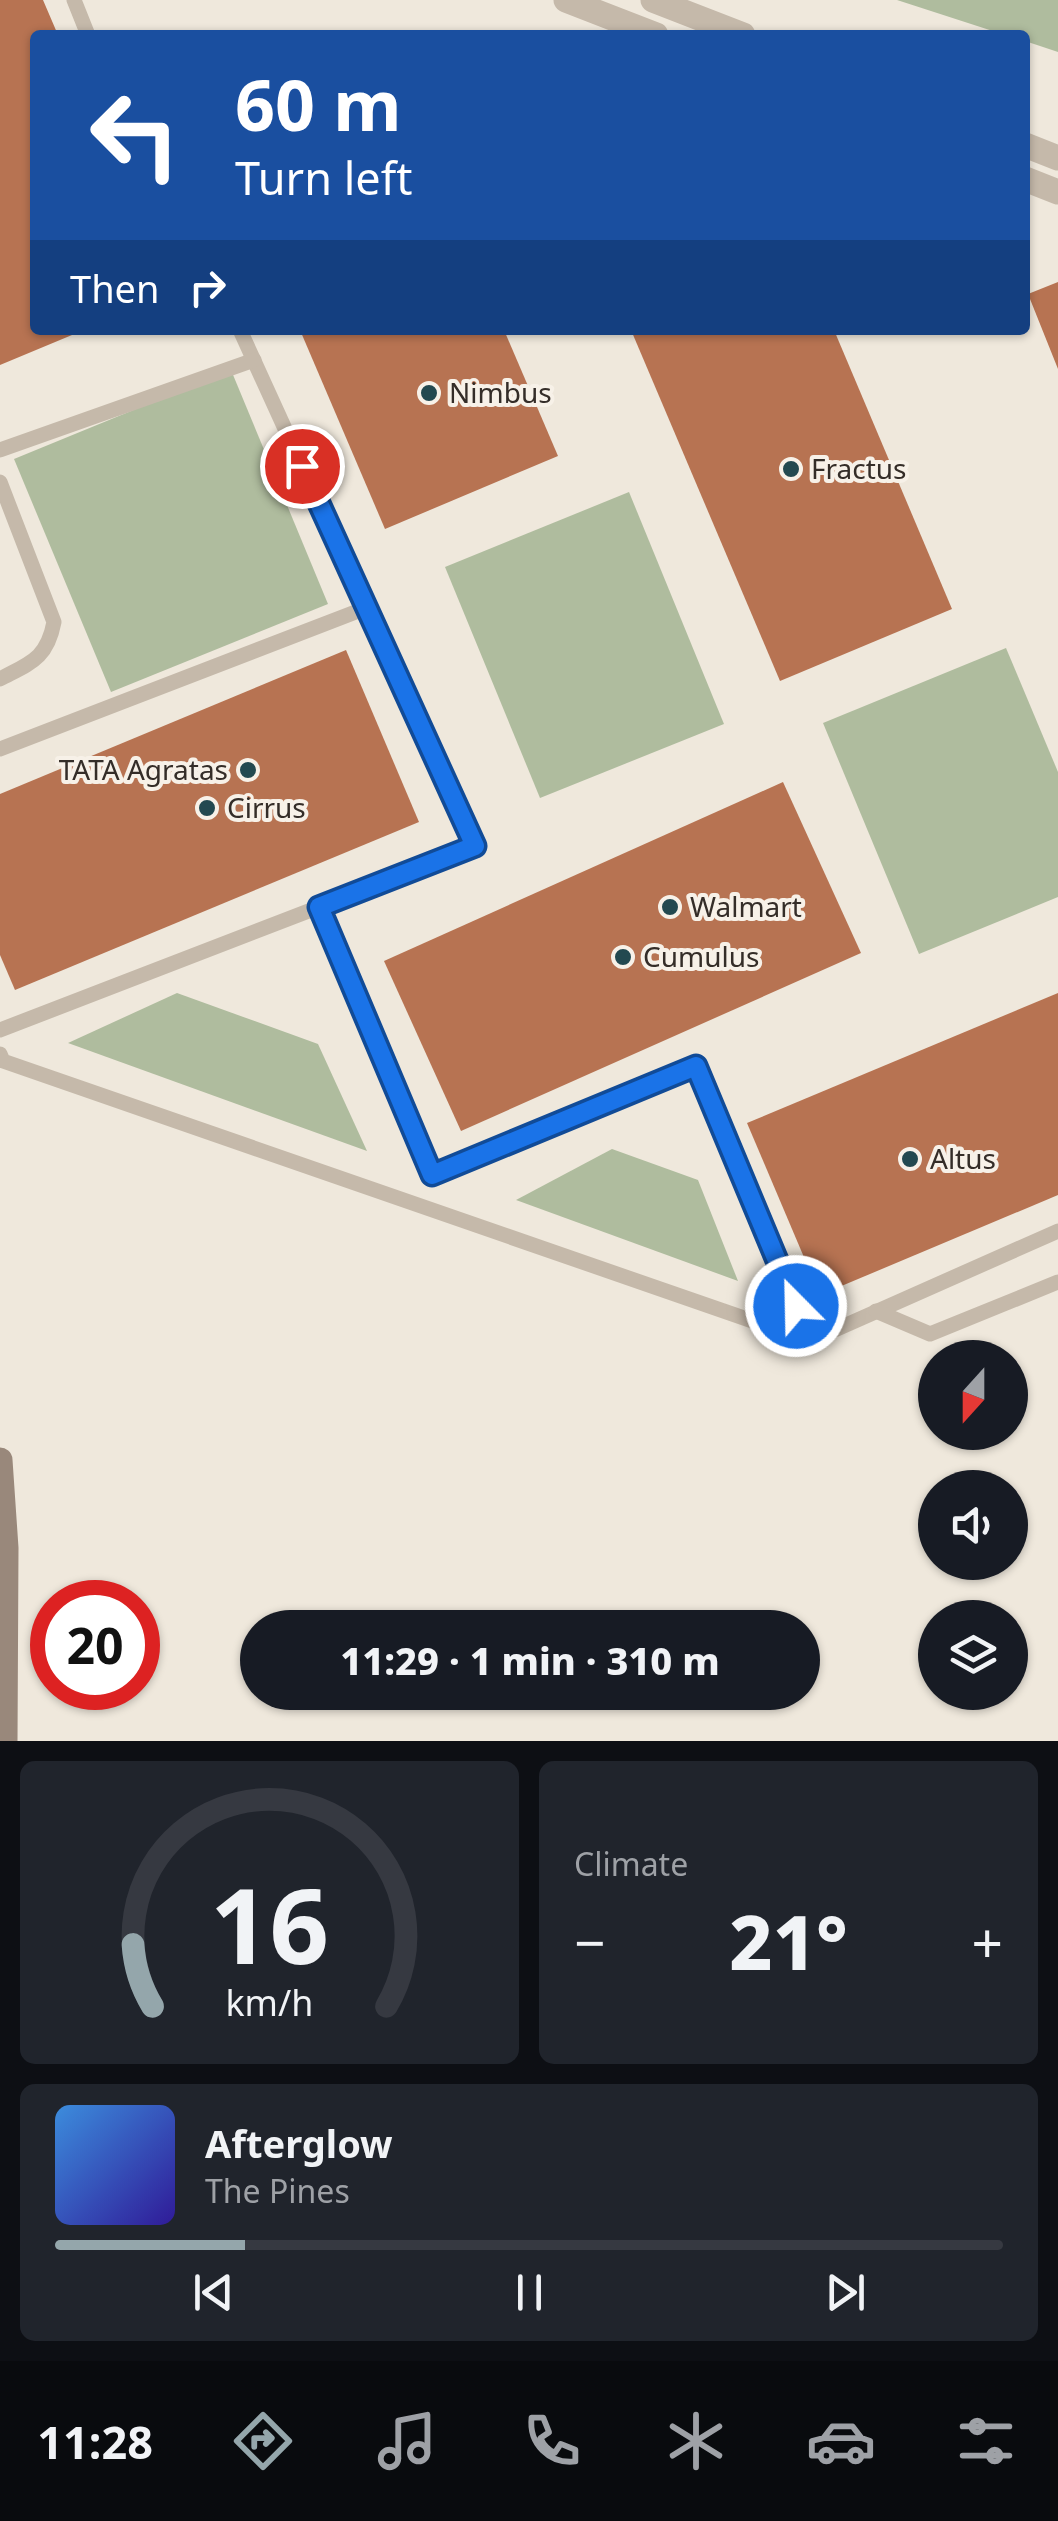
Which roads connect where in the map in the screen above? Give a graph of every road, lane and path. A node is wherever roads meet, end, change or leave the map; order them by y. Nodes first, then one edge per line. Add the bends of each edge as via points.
1 (74, 0) edge
2 (566, 0) edge
3 (654, 0) edge
4 (86, 30) edge
5 (643, 30) edge
6 (730, 30) edge
7 (1030, 147) edge
8 (1058, 158) edge
9 (1030, 181) edge
10 (1058, 192) edge
11 (242, 335) edge
12 (254, 360) junction
13 (0, 450) edge
14 (0, 483) edge
15 (366, 608) junction
16 (0, 679) edge
17 (0, 749) edge
18 (319, 907) junction
19 (0, 1030) edge
20 (0, 1054) edge
21 (1058, 1231) edge
22 (1058, 1282) edge
23 (876, 1311) junction
24 (810, 1341) junction
25 (0, 1460) edge
26 (5, 1741) edge

1 - 4 lane
2 - 5 street
3 - 6 street
7 - 8 street
9 - 10 street
11 - 12 lane
12 - 13 lane
12 - 15 lane
14 - 16 lane via 54,622 38,661
15 - 17 lane
15 - 18 lane via 475,846
18 - 19 lane
18 - 24 lane via 432,1175 696,1066
20 - 24 lane via 3,1061
21 - 23 lane
22 - 23 lane via 930,1334
23 - 24 lane
25 - 26 street

